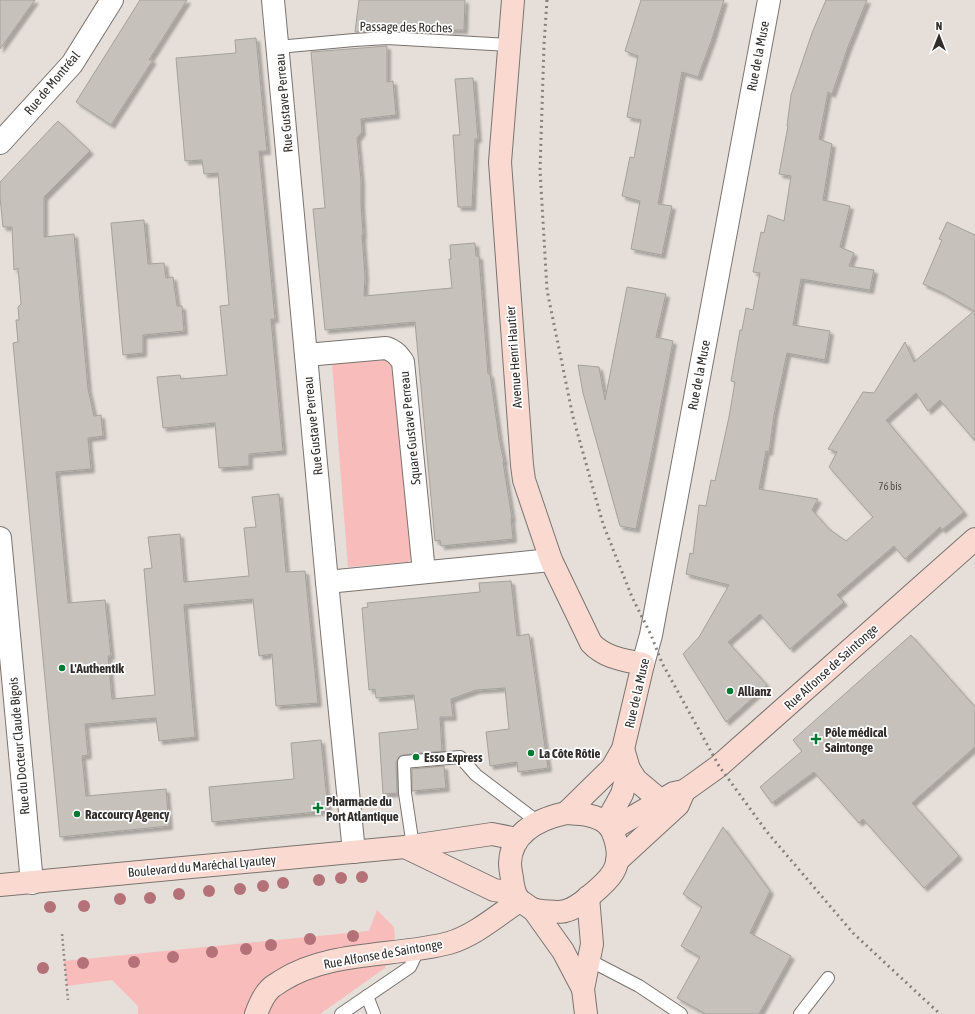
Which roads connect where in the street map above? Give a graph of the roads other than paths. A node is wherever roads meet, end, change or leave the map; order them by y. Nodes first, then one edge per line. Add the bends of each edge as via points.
1 (112, 0) edge
2 (273, 0) edge
3 (513, 0) edge
4 (769, 0) edge
5 (509, 45) junction
6 (278, 47) junction
7 (0, 143) edge
8 (306, 355) junction
9 (0, 538) edge
10 (975, 539) edge
11 (551, 560) junction
12 (424, 572) junction
13 (327, 582) junction
14 (643, 664) junction
15 (626, 759) junction
16 (684, 791) junction
17 (661, 800) junction
18 (566, 813) junction
19 (538, 822) junction
20 (609, 826) junction
21 (517, 839) junction
22 (409, 847) junction
23 (354, 852) junction
24 (618, 861) junction
25 (32, 883) junction
26 (0, 886) edge
27 (588, 897) junction
28 (522, 901) junction
29 (419, 948) junction
30 (589, 960) junction
31 (828, 978) dead end
32 (583, 989) junction
33 (367, 996) junction
34 (256, 1014) edge
35 (341, 1014) edge
36 (374, 1014) edge
37 (586, 1014) edge
38 (681, 1014) edge
39 (800, 1014) edge

1 - 7 street, Rue de Montréal via 72,64
2 - 6 street, Rue Gustave Perreau
3 - 5 street, Avenue Henri Hautier
4 - 14 street, Rue de la Muse via 654,619
5 - 6 lane, Passage des Roches via 387,38
5 - 11 street, Avenue Henri Hautier via 500,162 522,465 524,480
6 - 8 street, Rue Gustave Perreau
8 - 12 street, Square Gustave Perreau via 386,348 393,350 403,362
8 - 13 street, Rue Gustave Perreau
9 - 25 street, Rue du Docteur Claude Bigois
10 - 16 street, Rue Alfonse de Saintonge via 719,766
11 - 12 street
11 - 14 street, Avenue Henri Hautier via 591,643 598,651 608,656
12 - 13 street
13 - 23 street, Rue Gustave Perreau
14 - 15 street, Rue de la Muse
15 - 17 street via 636,780
15 - 18 street, Rue de la Muse via 612,768
15 - 20 street, Rue de la Muse via 622,794
16 - 17 street, Rue Alfonse de Saintonge
16 - 24 street, Rue Alfonse de Saintonge via 678,805
17 - 20 street, Rue Alfonse de Saintonge
18 - 19 street
18 - 20 street via 587,815
19 - 21 street
19 - 22 lane via 476,775 460,757 404,762
20 - 24 street via 617,846
21 - 22 street, Boulevard du Maréchal Lyautey via 492,834
21 - 28 street via 512,849 510,864
22 - 23 street, Boulevard du Maréchal Lyautey
22 - 28 street, Boulevard du Maréchal Lyautey via 494,890
23 - 25 street, Boulevard du Maréchal Lyautey
24 - 27 street via 608,881
25 - 26 street, Boulevard du Maréchal Lyautey
27 - 28 street via 565,911 550,911
27 - 30 street via 592,944
28 - 29 street, Rue Alfonse de Saintonge via 450,943
28 - 32 street via 563,951
29 - 33 lane via 410,967
29 - 34 street, Rue Alfonse de Saintonge via 350,957 292,974 269,989
30 - 32 street
30 - 38 lane via 639,986
31 - 39 lane
32 - 37 street
33 - 35 lane
33 - 36 lane

